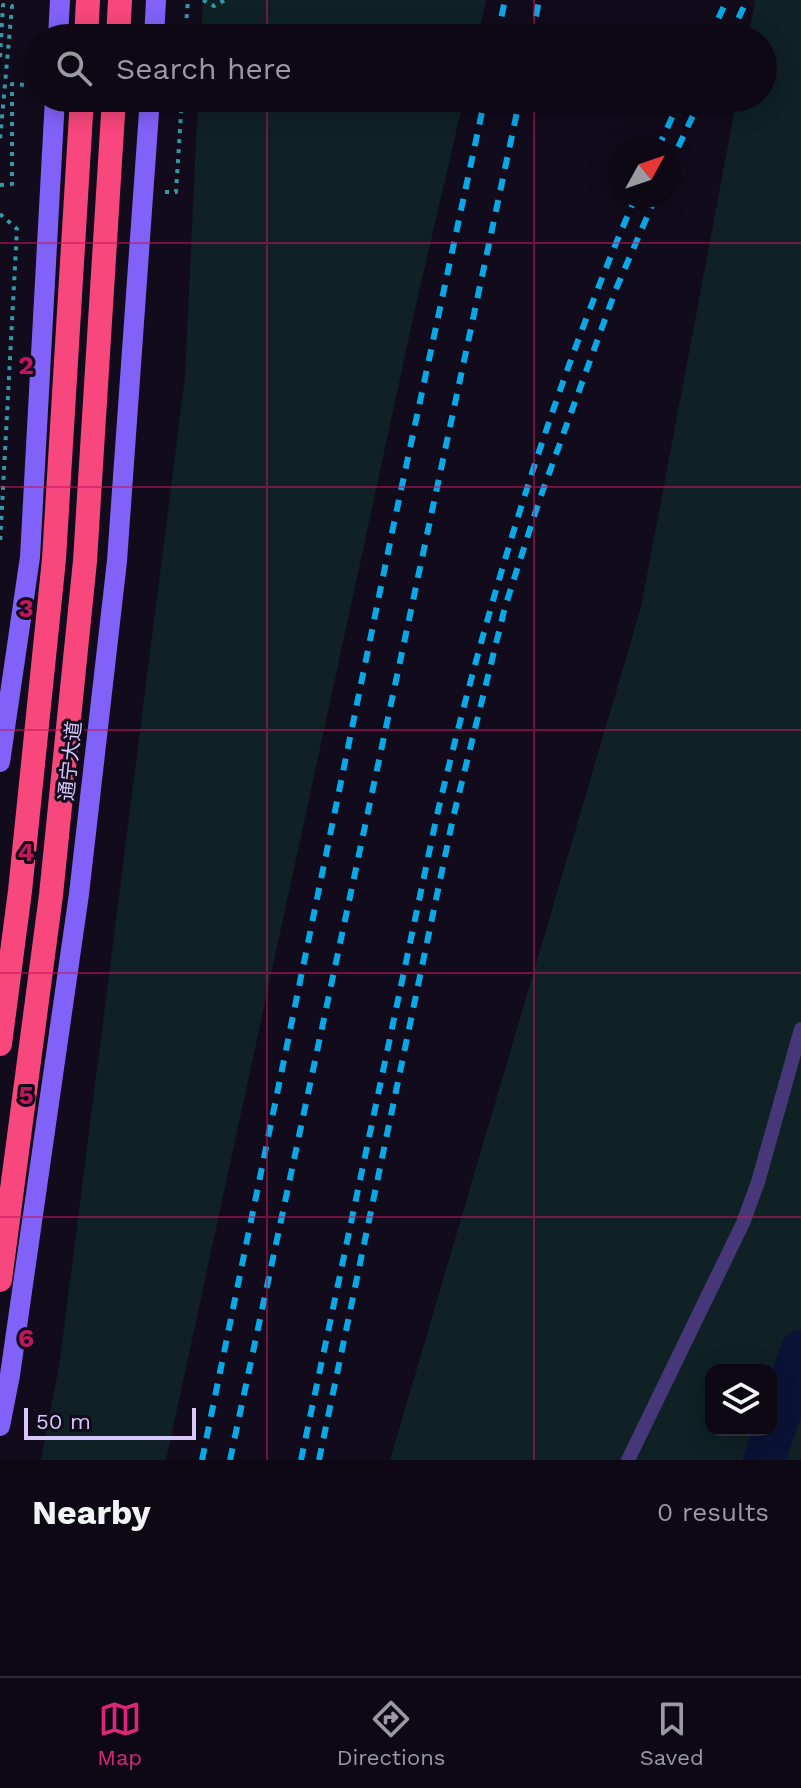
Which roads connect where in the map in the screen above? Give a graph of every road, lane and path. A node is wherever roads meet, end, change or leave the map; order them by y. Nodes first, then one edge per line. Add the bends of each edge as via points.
1 (60, 0) edge
2 (88, 0) edge
3 (120, 0) edge
4 (156, 0) edge
5 (188, 0) edge
6 (203, 0) edge
7 (225, 0) edge
8 (59, 24) edge
9 (87, 24) edge
10 (119, 24) edge
11 (155, 24) edge
12 (186, 24) edge
13 (0, 57) edge
14 (24, 85) edge
15 (54, 112) edge
16 (81, 112) edge
17 (113, 112) edge
18 (149, 112) edge
19 (0, 140) edge
20 (0, 185) edge
21 (0, 214) edge
22 (0, 544) edge
23 (2, 722) edge
24 (0, 762) edge
25 (801, 1029) edge
26 (0, 1044) edge
27 (0, 1280) edge
28 (0, 1426) edge
29 (628, 1460) edge

1 - 8 main road
2 - 9 highway
3 - 10 highway
4 - 11 main road
5 - 12 path
6 - 7 path via 214,6
13 - 19 path via 3,5 12,6
14 - 20 path via 12,84 12,184
15 - 23 main road via 30,557
16 - 26 highway, 通宁大道 via 54,559
17 - 27 highway, 通宁大道 via 85,561 51,895
18 - 28 main road, 通宁大道 via 117,561 79,894
21 - 22 path via 17,229
23 - 24 main road
25 - 29 lane via 743,1223

